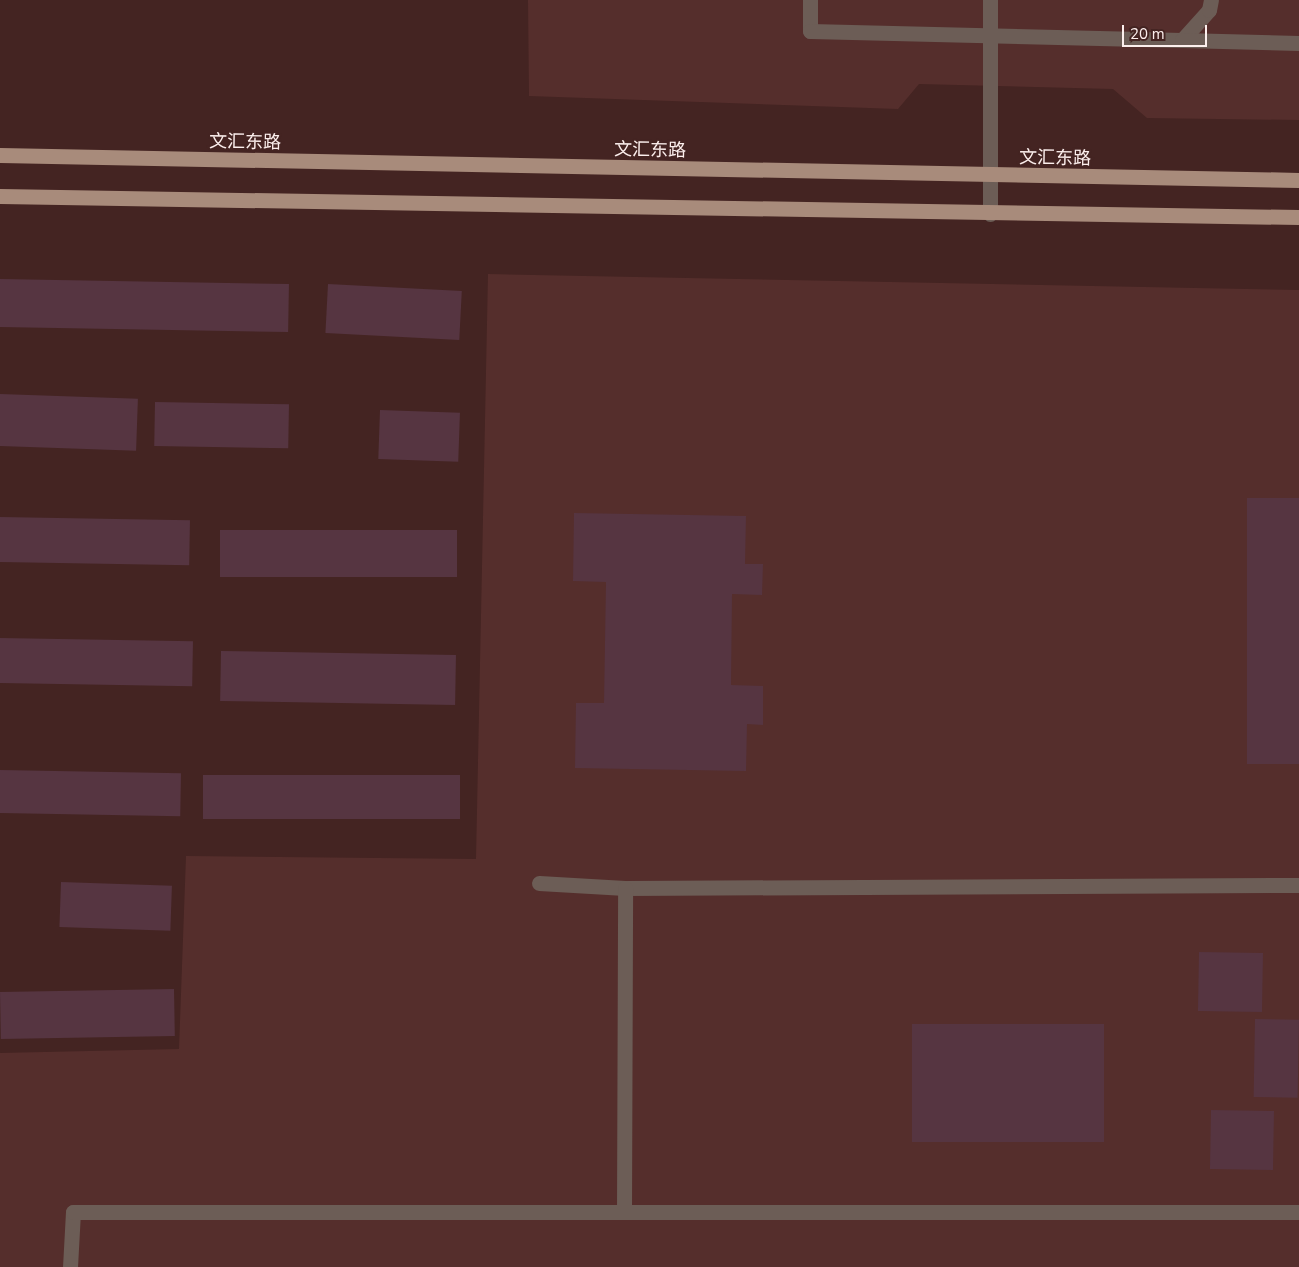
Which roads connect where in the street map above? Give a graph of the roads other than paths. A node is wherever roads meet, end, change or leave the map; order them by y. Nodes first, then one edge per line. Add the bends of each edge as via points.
1 (810, 0) edge
2 (990, 0) edge
3 (1211, 0) edge
4 (990, 33) junction
5 (1182, 40) junction
6 (1299, 43) edge
7 (0, 155) edge
8 (990, 176) junction
9 (1299, 180) edge
10 (0, 196) edge
11 (990, 214) junction
12 (1299, 217) edge
13 (539, 884) dead end
14 (1299, 885) edge
15 (625, 888) junction
16 (624, 1212) junction
17 (1299, 1212) edge
18 (70, 1266) edge

1 - 4 lane via 810,31
2 - 4 lane
3 - 5 lane via 1209,10
4 - 5 lane
4 - 8 lane
5 - 6 lane
7 - 8 main road, 文汇东路
8 - 9 main road, 文汇东路
8 - 11 lane
10 - 11 main road
11 - 12 main road
13 - 15 lane
14 - 15 lane
15 - 16 lane
16 - 17 lane
16 - 18 lane via 73,1212

